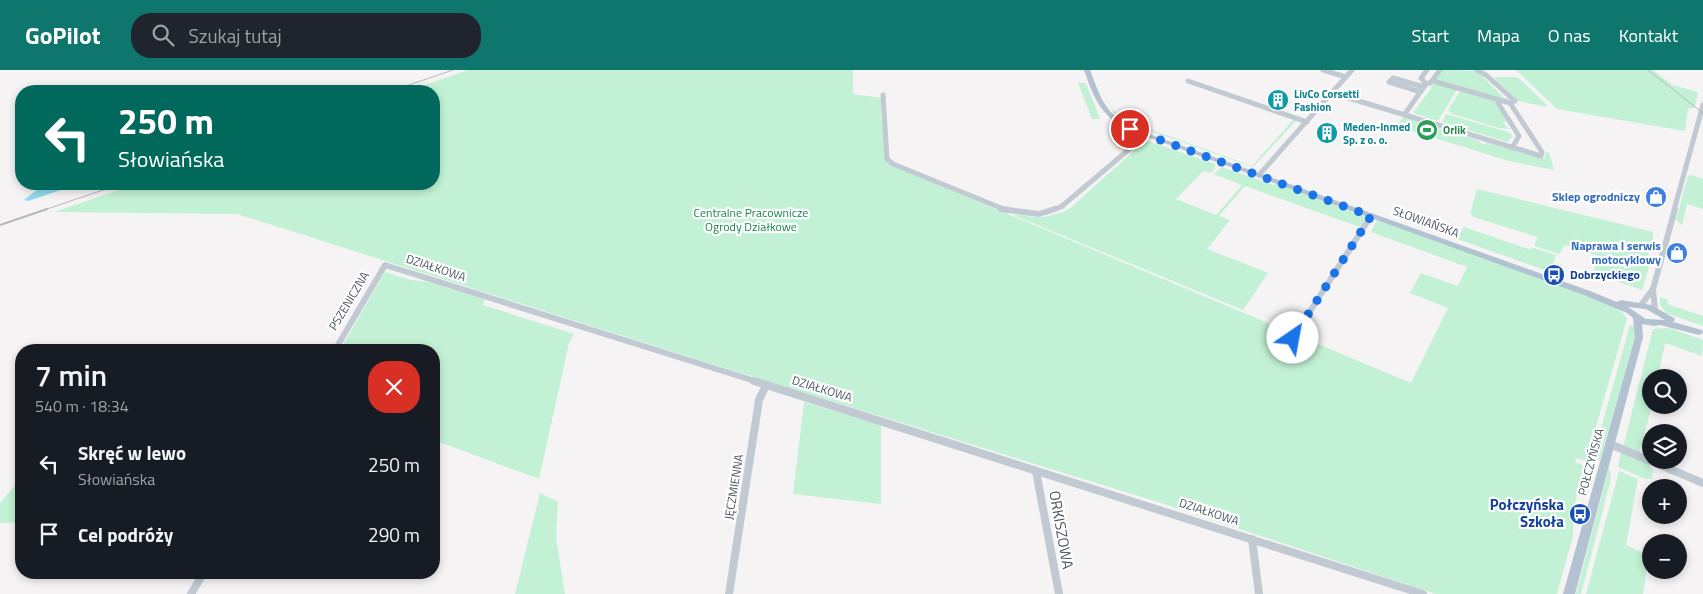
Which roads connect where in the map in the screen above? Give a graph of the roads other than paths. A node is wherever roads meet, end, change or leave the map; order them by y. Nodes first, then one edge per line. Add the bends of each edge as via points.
1 (1087, 70) edge
2 (1323, 70) edge
3 (1352, 70) edge
4 (1427, 70) edge
5 (1440, 70) edge
6 (1477, 70) edge
7 (1346, 77) junction
8 (1188, 81) dead end
9 (1433, 81) junction
10 (1423, 87) junction
11 (1332, 93) junction
12 (884, 95) dead end
13 (1501, 101) junction
14 (1510, 103) junction
15 (1703, 105) edge
16 (1404, 115) junction
17 (1306, 122) junction
18 (1516, 131) junction
19 (1529, 132) junction
20 (1146, 135) junction
21 (1512, 148) junction
22 (1259, 175) junction
23 (1371, 216) junction
24 (385, 265) joint
25 (1652, 289) junction
26 (1641, 305) junction
27 (1630, 308) junction
28 (1637, 318) junction
29 (1657, 318) junction
30 (1701, 333) edge
31 (1639, 337) junction
32 (1293, 338) dead end
33 (338, 344) edge
34 (766, 385) junction
35 (1610, 444) junction
36 (1036, 470) junction
37 (1703, 483) edge
38 (1252, 539) junction
39 (200, 579) edge
40 (192, 594) edge
41 (729, 594) edge
42 (1059, 594) edge
43 (1259, 594) edge
44 (1424, 594) edge
45 (1569, 594) edge

1 - 20 main road, SŁOWIAŃSKA via 1106,113
2 - 7 street
3 - 7 street
4 - 10 street via 1421,78
5 - 9 street
6 - 14 street via 1486,74 1515,101
7 - 11 street
8 - 17 street
9 - 10 street
9 - 13 street
10 - 10 street via 1393,78 1389,82
10 - 16 street
11 - 16 street
11 - 17 street
12 - 20 street via 888,159 902,168 1014,212 1039,214 1061,207
13 - 14 street
13 - 18 street via 1498,103
14 - 19 street
15 - 25 street
16 - 21 street
17 - 22 street
18 - 19 street
18 - 21 street via 1519,136
19 - 21 street via 1543,154 1537,156
20 - 22 main road, SŁOWIAŃSKA
22 - 23 main road, SŁOWIAŃSKA
23 - 27 main road, SŁOWIAŃSKA
23 - 32 street
24 - 33 street, PSZENICZNA
24 - 34 street, DZIAŁKOWA
25 - 26 street
25 - 29 street
26 - 27 main road
26 - 29 main road
27 - 28 main road
28 - 29 main road
28 - 31 main road, POŁCZYŃSKA
29 - 30 main road
29 - 31 main road, POŁCZYŃSKA
31 - 35 main road, POŁCZYŃSKA
34 - 36 street, DZIAŁKOWA
34 - 41 street, JĘCZMIENNA via 759,400
35 - 37 street
35 - 45 main road, POŁCZYŃSKA
36 - 38 street, DZIAŁKOWA
36 - 42 street, ORKISZOWA
38 - 43 street
38 - 44 street, DZIAŁKOWA
39 - 40 street

